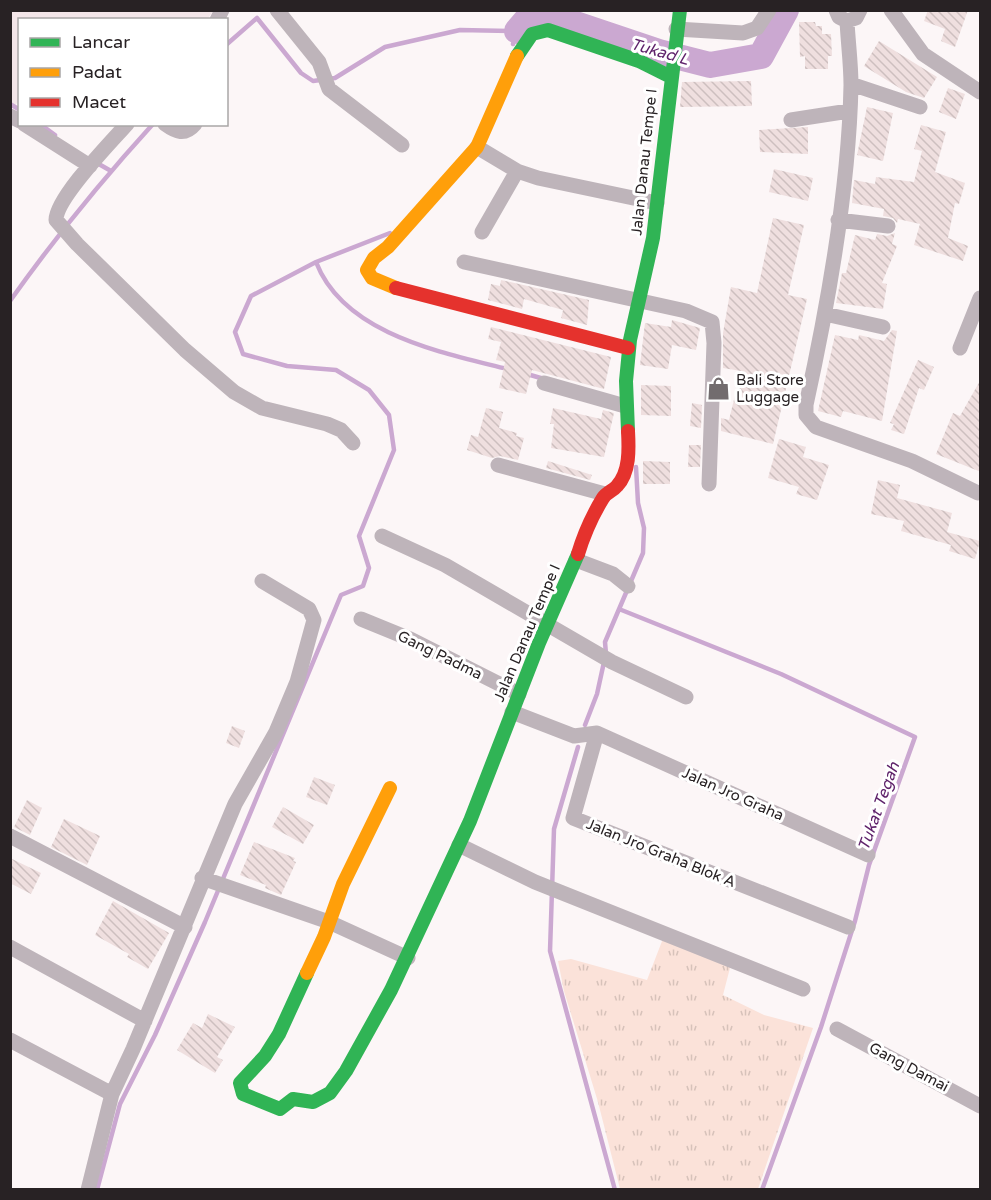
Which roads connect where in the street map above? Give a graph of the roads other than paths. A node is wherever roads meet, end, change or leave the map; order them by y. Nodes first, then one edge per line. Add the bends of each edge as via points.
1 (277, 10) edge
2 (680, 10) edge
3 (769, 10) edge
4 (860, 10) edge
5 (891, 10) edge
6 (841, 16) edge
7 (675, 37) junction
8 (669, 74) junction
9 (851, 84) junction
10 (981, 92) edge
11 (920, 107) dead end
12 (849, 111) junction
13 (791, 120) dead end
14 (28, 126) edge
15 (125, 126) edge
16 (169, 126) edge
17 (193, 126) edge
18 (402, 145) dead end
19 (477, 147) junction
20 (94, 161) junction
21 (517, 171) junction
22 (657, 203) junction
23 (838, 220) junction
24 (888, 226) dead end
25 (482, 232) dead end
26 (464, 262) dead end
27 (981, 298) edge
28 (638, 300) junction
29 (825, 314) junction
30 (883, 327) dead end
31 (628, 348) junction
32 (960, 348) dead end
33 (544, 383) dead end
34 (625, 406) junction
35 (353, 442) dead end
36 (498, 465) dead end
37 (709, 484) dead end
38 (978, 493) dead end
39 (605, 494) junction
40 (382, 536) dead end
41 (576, 560) junction
42 (262, 581) dead end
43 (628, 586) dead end
44 (361, 619) dead end
45 (547, 624) junction
46 (519, 694) junction
47 (686, 697) dead end
48 (512, 712) junction
49 (597, 733) junction
50 (390, 788) dead end
51 (10, 836) edge
52 (459, 845) junction
53 (868, 855) dead end
54 (206, 879) junction
55 (329, 922) junction
56 (185, 927) junction
57 (848, 927) dead end
58 (10, 947) edge
59 (408, 958) junction
60 (803, 989) dead end
61 (145, 1021) junction
62 (837, 1029) dead end
63 (10, 1040) edge
64 (112, 1094) junction
65 (981, 1106) edge
66 (88, 1190) edge

1 - 18 street via 319,62 329,89
2 - 7 street, Jalan Danau Tempe I
3 - 7 street via 757,28 743,33
4 - 6 street via 856,18
5 - 10 street via 923,54
6 - 9 street
7 - 8 street, Jalan Danau Tempe I
8 - 19 street via 548,30 536,30 522,48
8 - 22 street, Jalan Danau Tempe I
9 - 11 street
9 - 12 street
12 - 13 street
12 - 23 street
14 - 20 street
15 - 20 street
16 - 17 street via 181,132
19 - 21 street
19 - 31 street via 370,263 369,275 389,286 466,308
20 - 35 street via 58,208 56,220 77,244 185,350 234,392 262,408 327,424
21 - 22 street via 572,187
21 - 25 street
22 - 28 street, Jalan Danau Tempe I
23 - 24 street
23 - 29 street
26 - 28 street
27 - 32 street
28 - 31 street, Jalan Danau Tempe I
28 - 37 street via 686,311 712,322
29 - 30 street
29 - 38 street via 806,405 810,421 829,432 912,461
31 - 34 street, Jalan Danau Tempe I
33 - 34 street
34 - 39 street, Jalan Danau Tempe I via 626,473 623,482
36 - 39 street
39 - 41 street, Jalan Danau Tempe I via 586,529
40 - 45 street via 445,565
41 - 43 street via 613,574
41 - 45 street, Jalan Danau Tempe I
42 - 54 street via 309,609 314,620 297,682 276,732 235,804
44 - 46 street, Gang Padma
45 - 46 street, Jalan Danau Tempe I
45 - 47 street via 591,651
46 - 48 street, Jalan Danau Tempe I
48 - 49 street via 574,736
48 - 52 street, Jalan Danau Tempe I
49 - 53 street, Jalan Jro Graha
49 - 57 street, Jalan Jro Graha Blok A via 573,818
50 - 55 street via 343,884
51 - 56 street
52 - 59 street, Jalan Danau Tempe I
52 - 60 street via 535,882
54 - 55 street
54 - 56 street
55 - 59 street
55 - 59 street, Jalan Danau Tempe I via 271,1048 244,1076 240,1090 243,1094 280,1109 293,1099 314,1102 330,1093
56 - 61 street
58 - 61 street
61 - 64 street
62 - 65 street, Gang Damai
63 - 64 street
64 - 66 street

